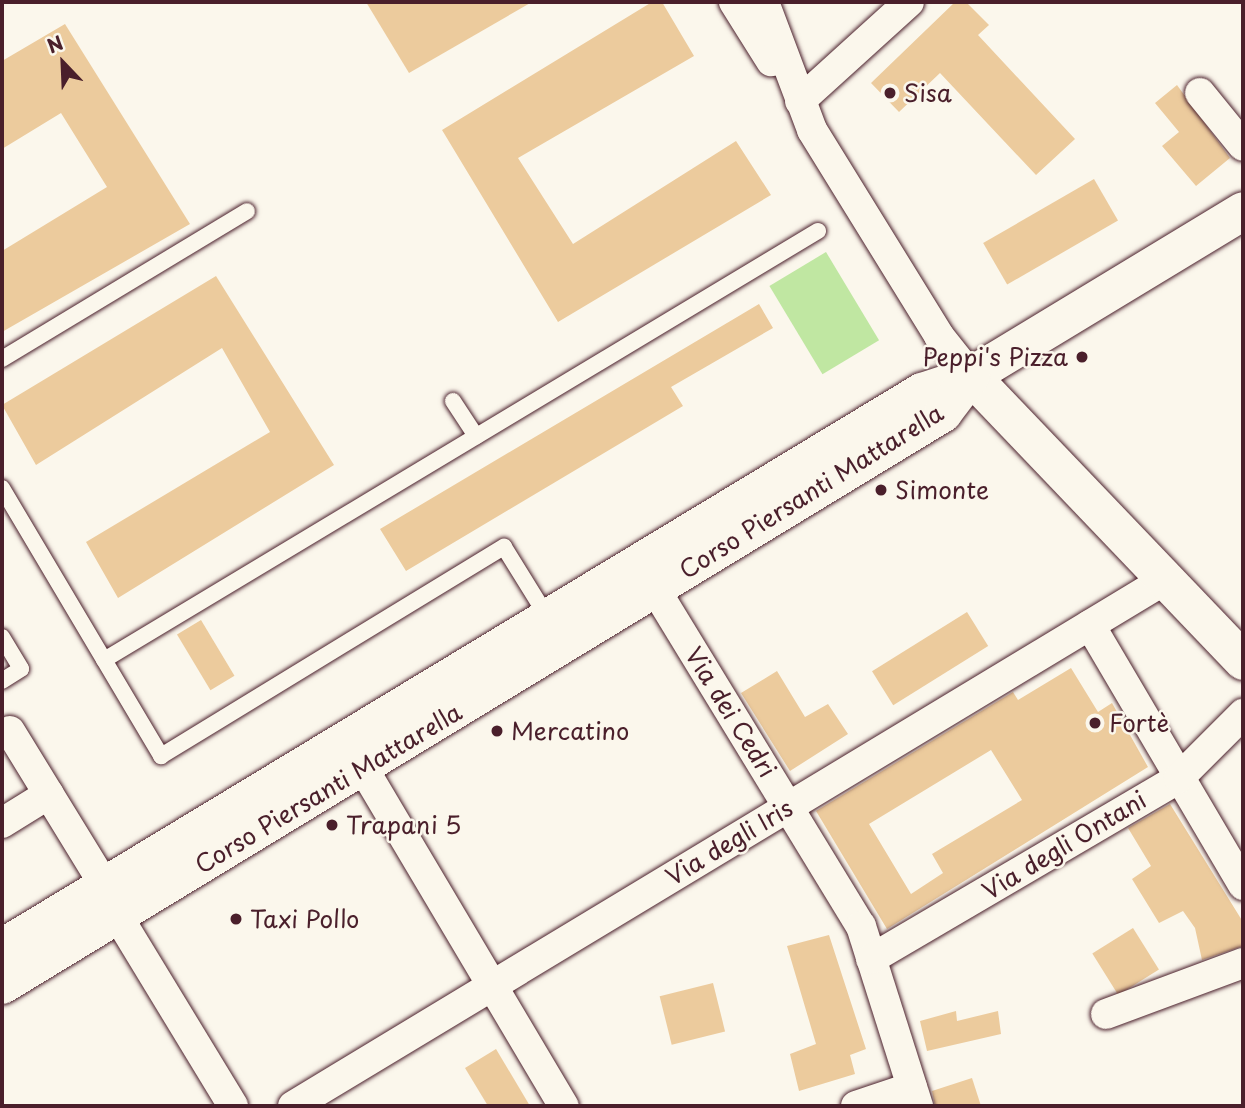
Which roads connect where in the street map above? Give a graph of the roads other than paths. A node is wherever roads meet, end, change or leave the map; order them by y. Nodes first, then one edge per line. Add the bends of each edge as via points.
1 (734, 2) edge
2 (764, 2) edge
3 (909, 2) edge
4 (1200, 93) dead end
5 (800, 101) junction
6 (812, 130) junction
7 (1243, 146) edge
8 (247, 211) dead end
9 (1243, 211) edge
10 (818, 231) dead end
11 (2, 359) edge
12 (971, 376) junction
13 (453, 401) dead end
14 (476, 436) junction
15 (2, 488) edge
16 (1166, 579) junction
17 (654, 589) junction
18 (1090, 625) junction
19 (556, 631) junction
20 (2, 637) edge
21 (104, 660) junction
22 (1243, 661) edge
23 (2, 681) edge
24 (1243, 714) edge
25 (10, 731) dead end
26 (363, 768) junction
27 (1179, 778) junction
28 (49, 794) junction
29 (790, 806) junction
30 (2, 823) edge
31 (1243, 885) edge
32 (111, 900) junction
33 (2, 948) edge
34 (872, 959) junction
35 (1243, 963) edge
36 (492, 984) junction
37 (2, 985) edge
38 (1106, 1014) dead end
39 (915, 1096) edge
40 (233, 1106) edge
41 (293, 1106) edge
42 (564, 1106) edge
43 (856, 1106) edge

1 - 6 street
2 - 5 street
3 - 5 street
4 - 7 street
5 - 6 street
6 - 12 street via 939,336
8 - 11 lane
9 - 12 main road
10 - 14 lane
12 - 16 main road
12 - 17 main road, Corso Piersanti Mattarella via 943,413
12 - 19 main road, Corso Piersanti Mattarella via 922,392
13 - 14 lane
14 - 21 lane
15 - 21 lane
16 - 18 street, Via degli Iris
16 - 22 main road
17 - 19 main road, Corso Piersanti Mattarella
17 - 29 street, Via dei Cedri
18 - 27 street
18 - 29 street, Via degli Iris
19 - 21 lane via 504,547 161,756
19 - 26 main road, Corso Piersanti Mattarella
19 - 32 main road, Corso Piersanti Mattarella
20 - 23 lane via 21,669
24 - 27 street, Via degli Ontani
25 - 28 street
26 - 32 main road, Corso Piersanti Mattarella
26 - 36 street
27 - 31 street
27 - 34 street, Via degli Ontani
28 - 30 street
28 - 32 street
29 - 34 street, Via dei Cedri via 861,926
29 - 36 street, Via degli Iris
32 - 33 main road, Corso Piersanti Mattarella
32 - 37 main road, Corso Piersanti Mattarella
32 - 40 street
34 - 39 street, Via dei Cedri
35 - 38 street
36 - 41 street, Via degli Iris
36 - 42 street
39 - 43 street

